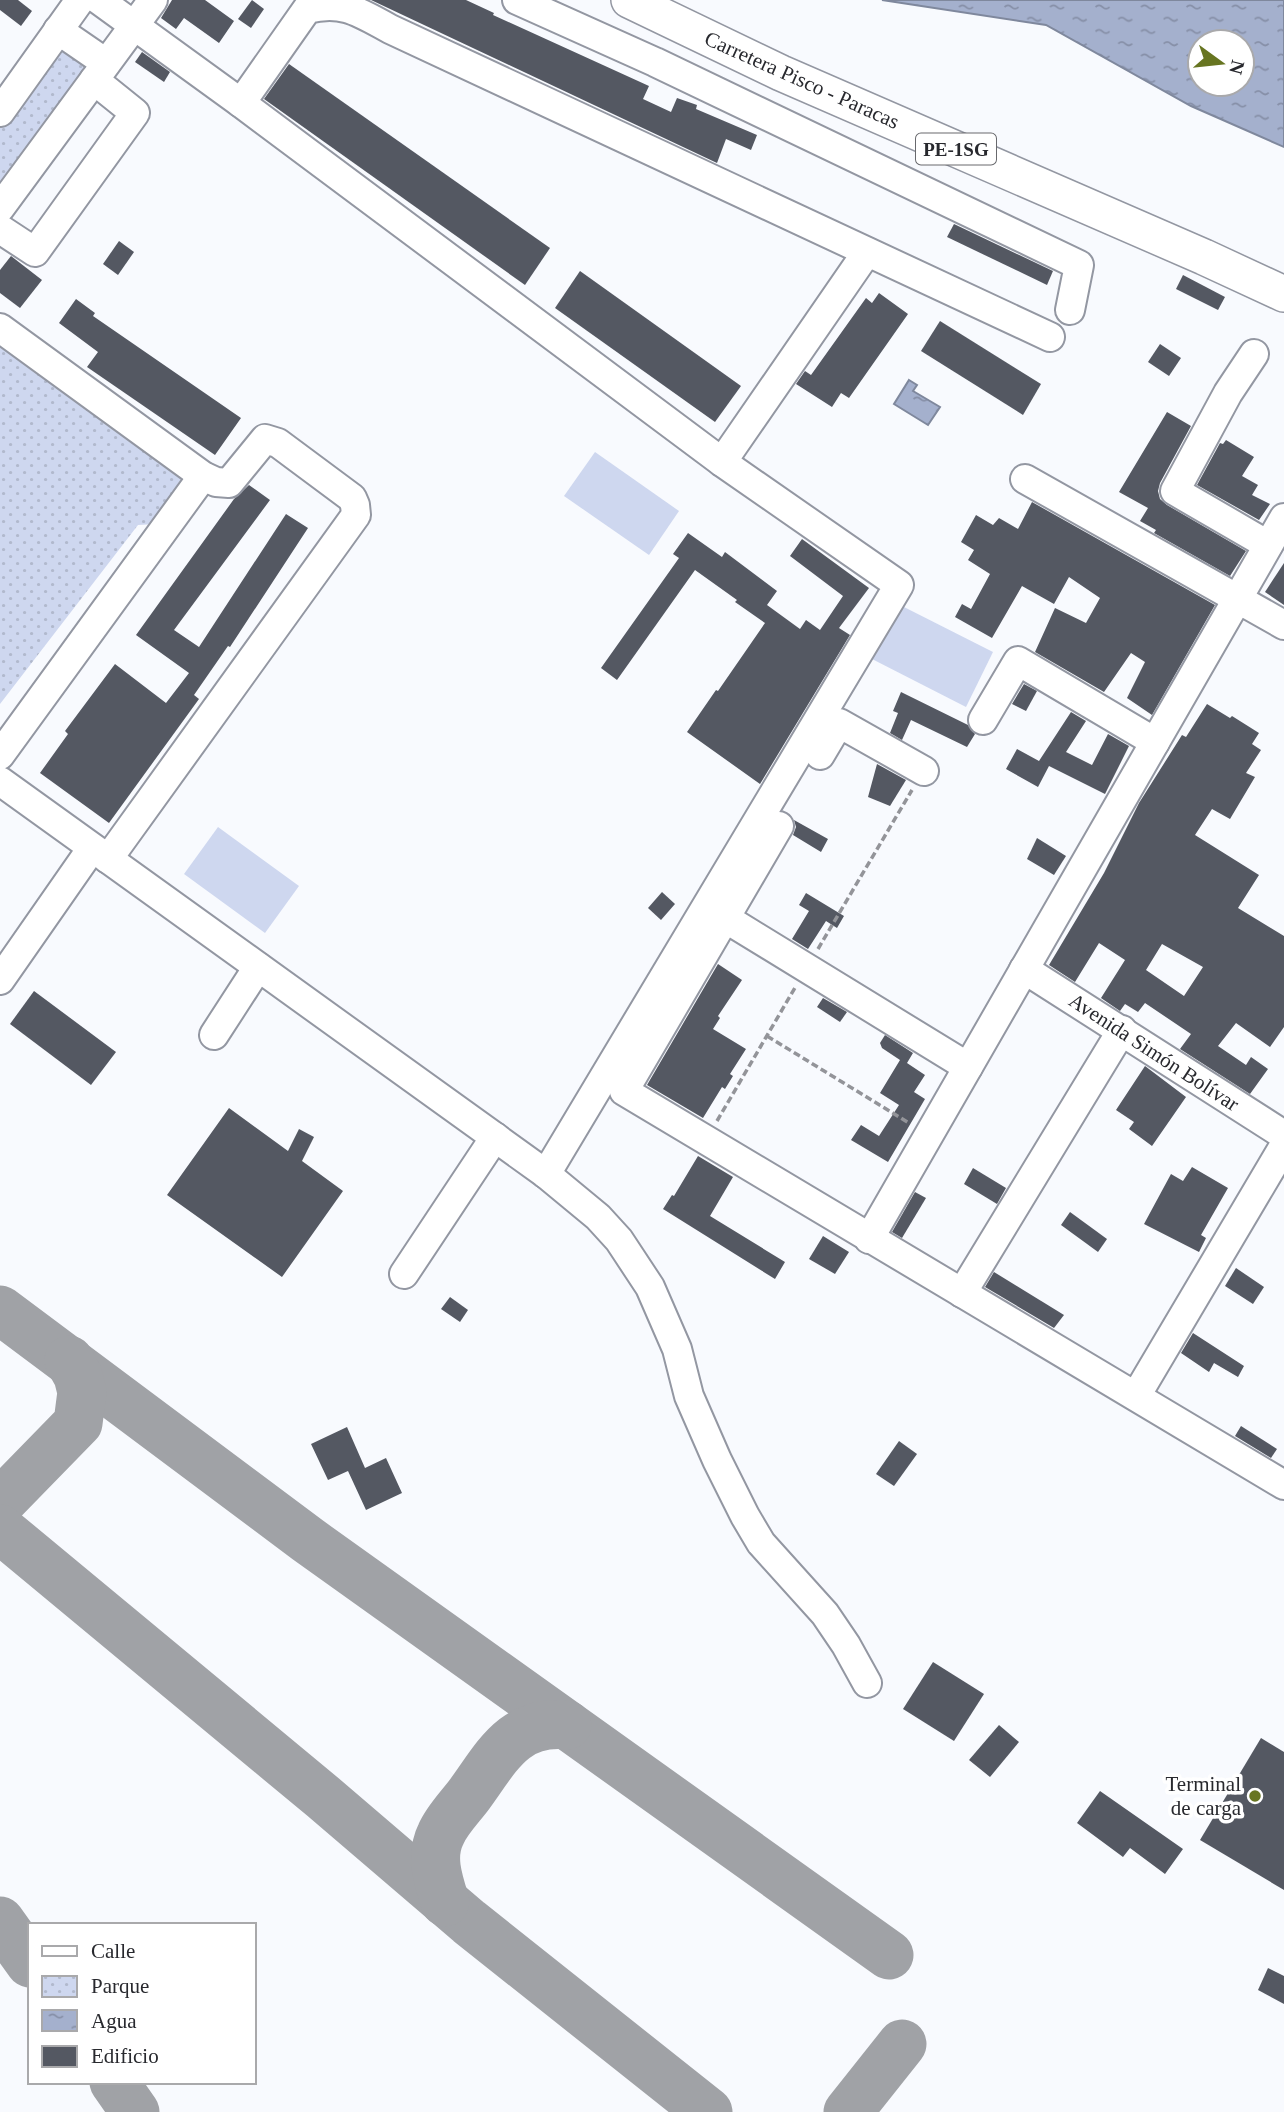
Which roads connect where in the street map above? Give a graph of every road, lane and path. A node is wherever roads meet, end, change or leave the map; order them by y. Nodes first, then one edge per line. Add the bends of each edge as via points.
1 (80, 0) edge
2 (99, 0) edge
3 (153, 0) edge
4 (517, 0) edge
5 (629, 0) edge
6 (134, 25) junction
7 (58, 30) junction
8 (100, 72) junction
9 (241, 103) junction
10 (0, 112) edge
11 (0, 208) edge
12 (0, 229) edge
13 (867, 252) junction
14 (1284, 294) edge
15 (1070, 310) dead end
16 (0, 328) edge
17 (1050, 337) dead end
18 (1254, 354) dead end
19 (722, 462) junction
20 (203, 476) junction
21 (1025, 479) dead end
22 (1284, 518) edge
23 (1269, 545) junction
24 (1238, 598) junction
25 (1284, 625) edge
26 (983, 720) dead end
27 (1155, 742) junction
28 (0, 755) edge
29 (923, 771) dead end
30 (0, 780) edge
31 (100, 854) junction
32 (725, 918) junction
33 (258, 967) junction
34 (1024, 969) junction
35 (0, 981) edge
36 (1122, 1030) junction
37 (214, 1035) dead end
38 (767, 1036) dead end
39 (968, 1067) junction
40 (1284, 1135) edge
41 (928, 1136) junction
42 (495, 1137) junction
43 (1284, 1146) edge
44 (546, 1174) junction
45 (869, 1238) junction
46 (404, 1274) dead end
47 (962, 1293) junction
48 (1136, 1396) junction
49 (1283, 1482) edge
50 (867, 1683) dead end

1 - 7 street
2 - 6 street
3 - 6 street
4 - 15 street via 1079,265
5 - 14 main road, Carretera Pisco - Paracas / PE-1SG via 781,73
6 - 8 street
6 - 9 street
7 - 8 street
7 - 10 street
8 - 11 street
8 - 12 street via 135,113 35,251
9 - 13 street via 307,9 324,3 342,4
9 - 19 street
13 - 17 street
13 - 19 street
16 - 20 street
18 - 23 street via 1175,491
19 - 44 street via 899,585
20 - 28 street
20 - 31 street via 229,483 265,439 278,443 352,498 356,515
21 - 24 street
22 - 23 street
23 - 24 street
24 - 25 street
24 - 27 street
26 - 27 street via 1018,661
27 - 34 street
29 - 32 street via 839,723
30 - 31 street
31 - 33 street
31 - 35 street
32 - 39 street
32 - 45 street via 624,1091
33 - 37 street
33 - 42 street
34 - 36 street, Avenida Simón Bolívar
34 - 39 street
36 - 40 street, Avenida Simón Bolívar
36 - 47 street
38 - 41 path
39 - 41 street
41 - 45 street
42 - 44 street
42 - 46 street
43 - 48 street
44 - 50 street via 598,1217 650,1287 677,1349 689,1396 745,1516 761,1543 825,1614
45 - 47 street
47 - 48 street
48 - 49 street

